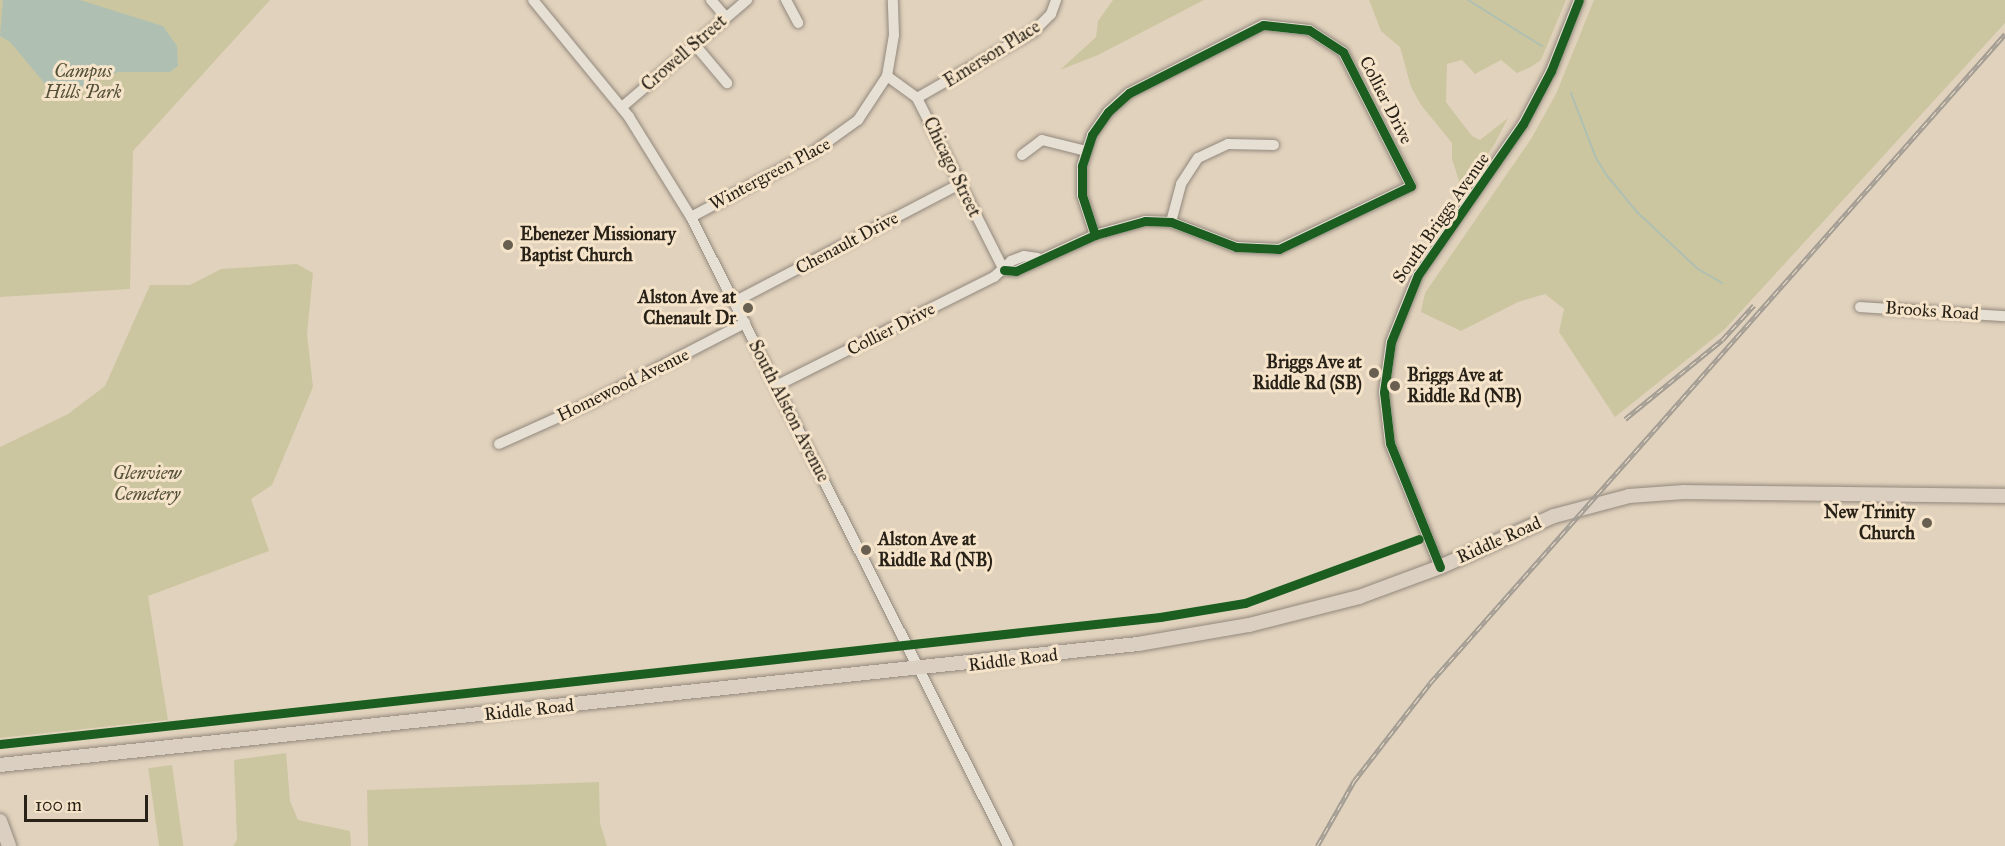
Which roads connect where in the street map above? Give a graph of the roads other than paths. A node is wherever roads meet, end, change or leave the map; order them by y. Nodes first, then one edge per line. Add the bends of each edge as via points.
1 (533, 0) edge
2 (711, 0) edge
3 (747, 0) edge
4 (786, 0) edge
5 (893, 0) edge
6 (1056, 0) edge
7 (1579, 0) edge
8 (726, 17) junction
9 (798, 23) dead end
10 (695, 45) junction
11 (887, 76) junction
12 (727, 83) dead end
13 (917, 98) junction
14 (622, 107) junction
15 (1274, 145) dead end
16 (1086, 151) junction
17 (1022, 155) dead end
18 (960, 184) junction
19 (691, 216) junction
20 (1171, 222) junction
21 (1095, 236) junction
22 (1004, 270) junction
23 (735, 302) junction
24 (1860, 307) dead end
25 (2005, 316) edge
26 (745, 323) junction
27 (776, 386) junction
28 (499, 444) dead end
29 (2005, 496) edge
30 (1440, 567) junction
31 (920, 670) junction
32 (0, 765) edge
33 (0, 821) edge
34 (9, 846) edge
35 (1008, 846) edge

1 - 14 street, South Alston Avenue
2 - 8 street
3 - 8 street, Crowell Street
4 - 9 street
5 - 11 street, Wintergreen Place via 894,35
6 - 13 street, Emerson Place via 1051,14 1034,32
7 - 30 street, South Briggs Avenue via 1528,116 1418,275 1391,342 1384,392 1390,443
8 - 10 street, Crowell Street
10 - 12 street
10 - 14 street, Crowell Street
11 - 13 street, Chicago Street
11 - 19 street, Wintergreen Place via 867,108 838,138
13 - 18 street, Chicago Street
14 - 19 street, South Alston Avenue via 660,161
15 - 20 street via 1228,144 1198,158 1180,184
16 - 17 street via 1042,140
16 - 20 street, Collier Drive via 1099,122 1129,93 1254,28 1282,24 1316,32 1343,52 1411,186 1279,249 1236,247
16 - 21 street, Collier Drive via 1082,195
18 - 22 street, Chicago Street
18 - 23 street, Chenault Drive
19 - 23 street, South Alston Avenue
20 - 21 street, Collier Drive via 1137,222
21 - 22 street, Collier Drive via 1016,271
22 - 27 street, Collier Drive
23 - 26 street, South Alston Avenue
24 - 25 street, Brooks Road
26 - 27 street, South Alston Avenue
26 - 28 street, Homewood Avenue via 588,404
27 - 31 street, South Alston Avenue
29 - 30 main road, Riddle Road via 1695,492 1629,496 1533,523
30 - 31 main road, Riddle Road via 1359,597 1249,625 1115,647
31 - 32 main road, Riddle Road
31 - 35 street, South Alston Avenue
33 - 34 main road

